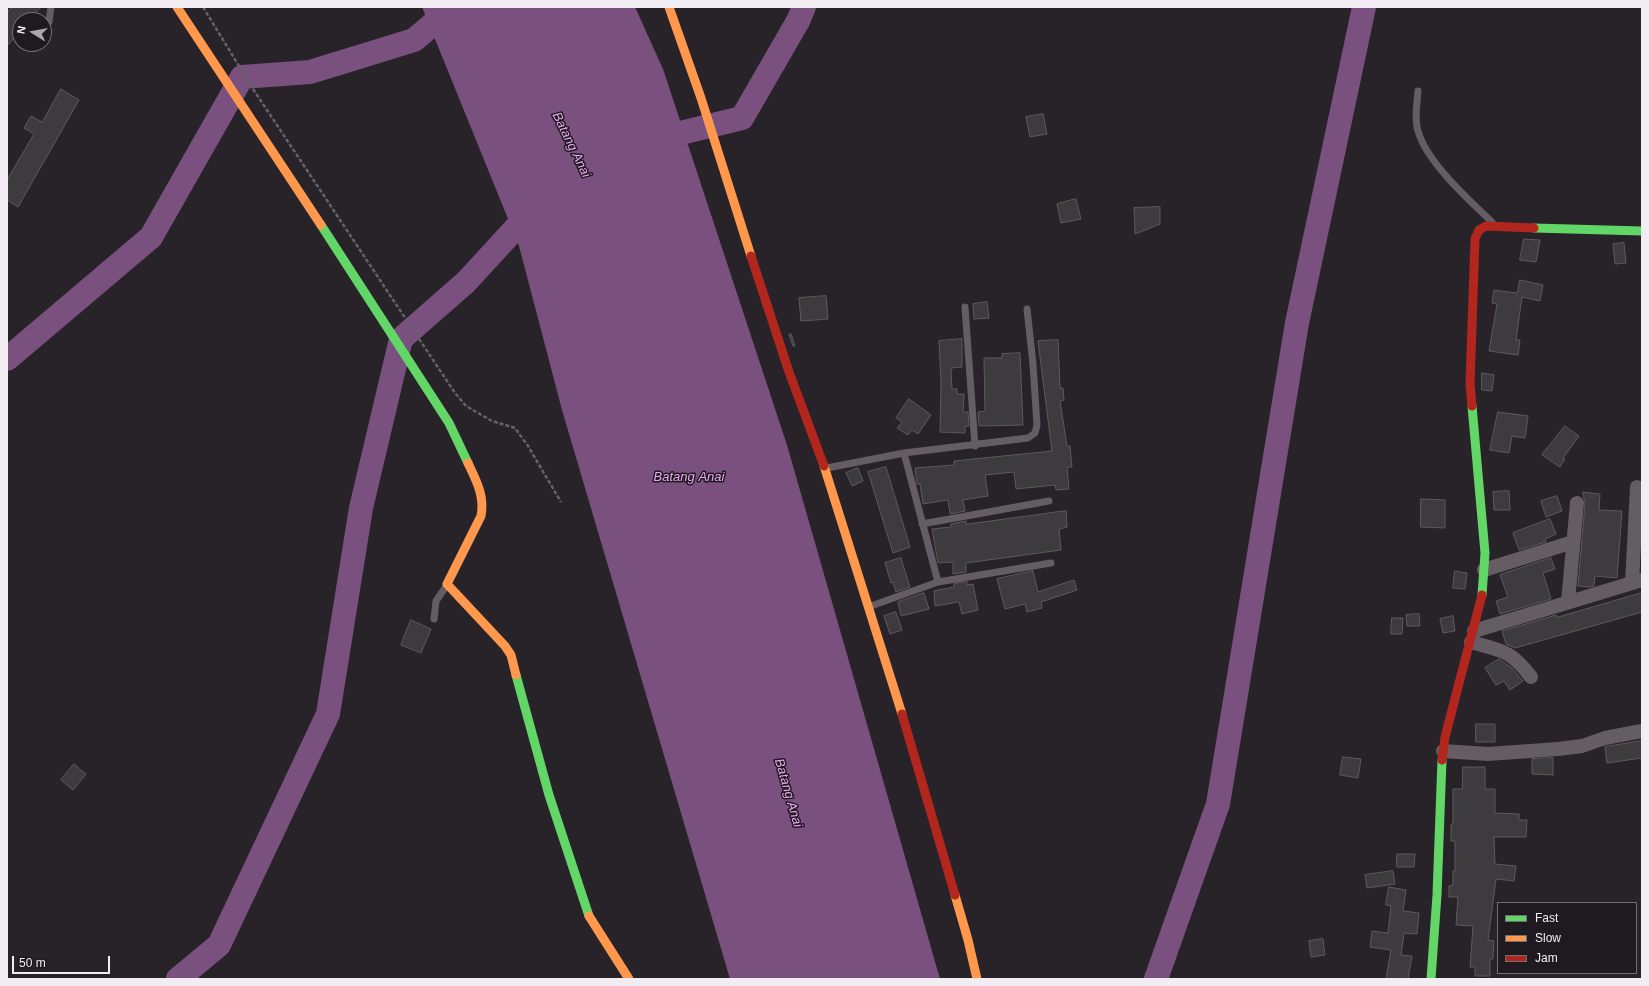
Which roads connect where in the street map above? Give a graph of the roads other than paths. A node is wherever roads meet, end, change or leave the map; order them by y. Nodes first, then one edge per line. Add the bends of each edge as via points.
1 (177, 7) edge
2 (669, 7) edge
3 (1418, 91) dead end
4 (1497, 226) junction
5 (1642, 231) edge
6 (965, 307) dead end
7 (1027, 309) dead end
8 (975, 446) junction
9 (904, 453) junction
10 (825, 469) junction
11 (1637, 487) dead end
12 (1049, 501) dead end
13 (1577, 503) dead end
14 (922, 524) junction
15 (1573, 542) junction
16 (1051, 563) dead end
17 (1484, 570) junction
18 (938, 582) junction
19 (1637, 582) edge
20 (447, 584) junction
21 (1568, 602) junction
22 (869, 607) junction
23 (434, 619) dead end
24 (1472, 636) junction
25 (1531, 677) dead end
26 (1642, 731) edge
27 (1443, 751) junction
28 (629, 979) edge
29 (977, 979) edge
30 (1431, 979) edge

1 - 20 street via 449,424 482,496 483,505 477,526
2 - 10 street via 789,371
3 - 4 lane via 1418,134 1429,152 1465,195
4 - 5 street
4 - 17 street via 1486,226 1479,230 1473,249 1470,384 1486,553
6 - 8 lane
7 - 8 lane via 1037,425 1035,433 1018,441
8 - 9 lane
9 - 10 lane
9 - 14 lane
10 - 22 street
11 - 19 street
12 - 14 lane
13 - 15 street
14 - 18 lane
15 - 17 street
15 - 21 street
16 - 18 lane
17 - 24 street via 1482,596
18 - 22 lane
19 - 21 street
20 - 23 lane via 436,601
20 - 28 street via 511,655 549,794 589,916
21 - 24 street
22 - 29 street via 973,955
24 - 25 street via 1511,655
24 - 27 street
26 - 27 street via 1605,738 1582,746 1558,749 1488,754
27 - 30 street

